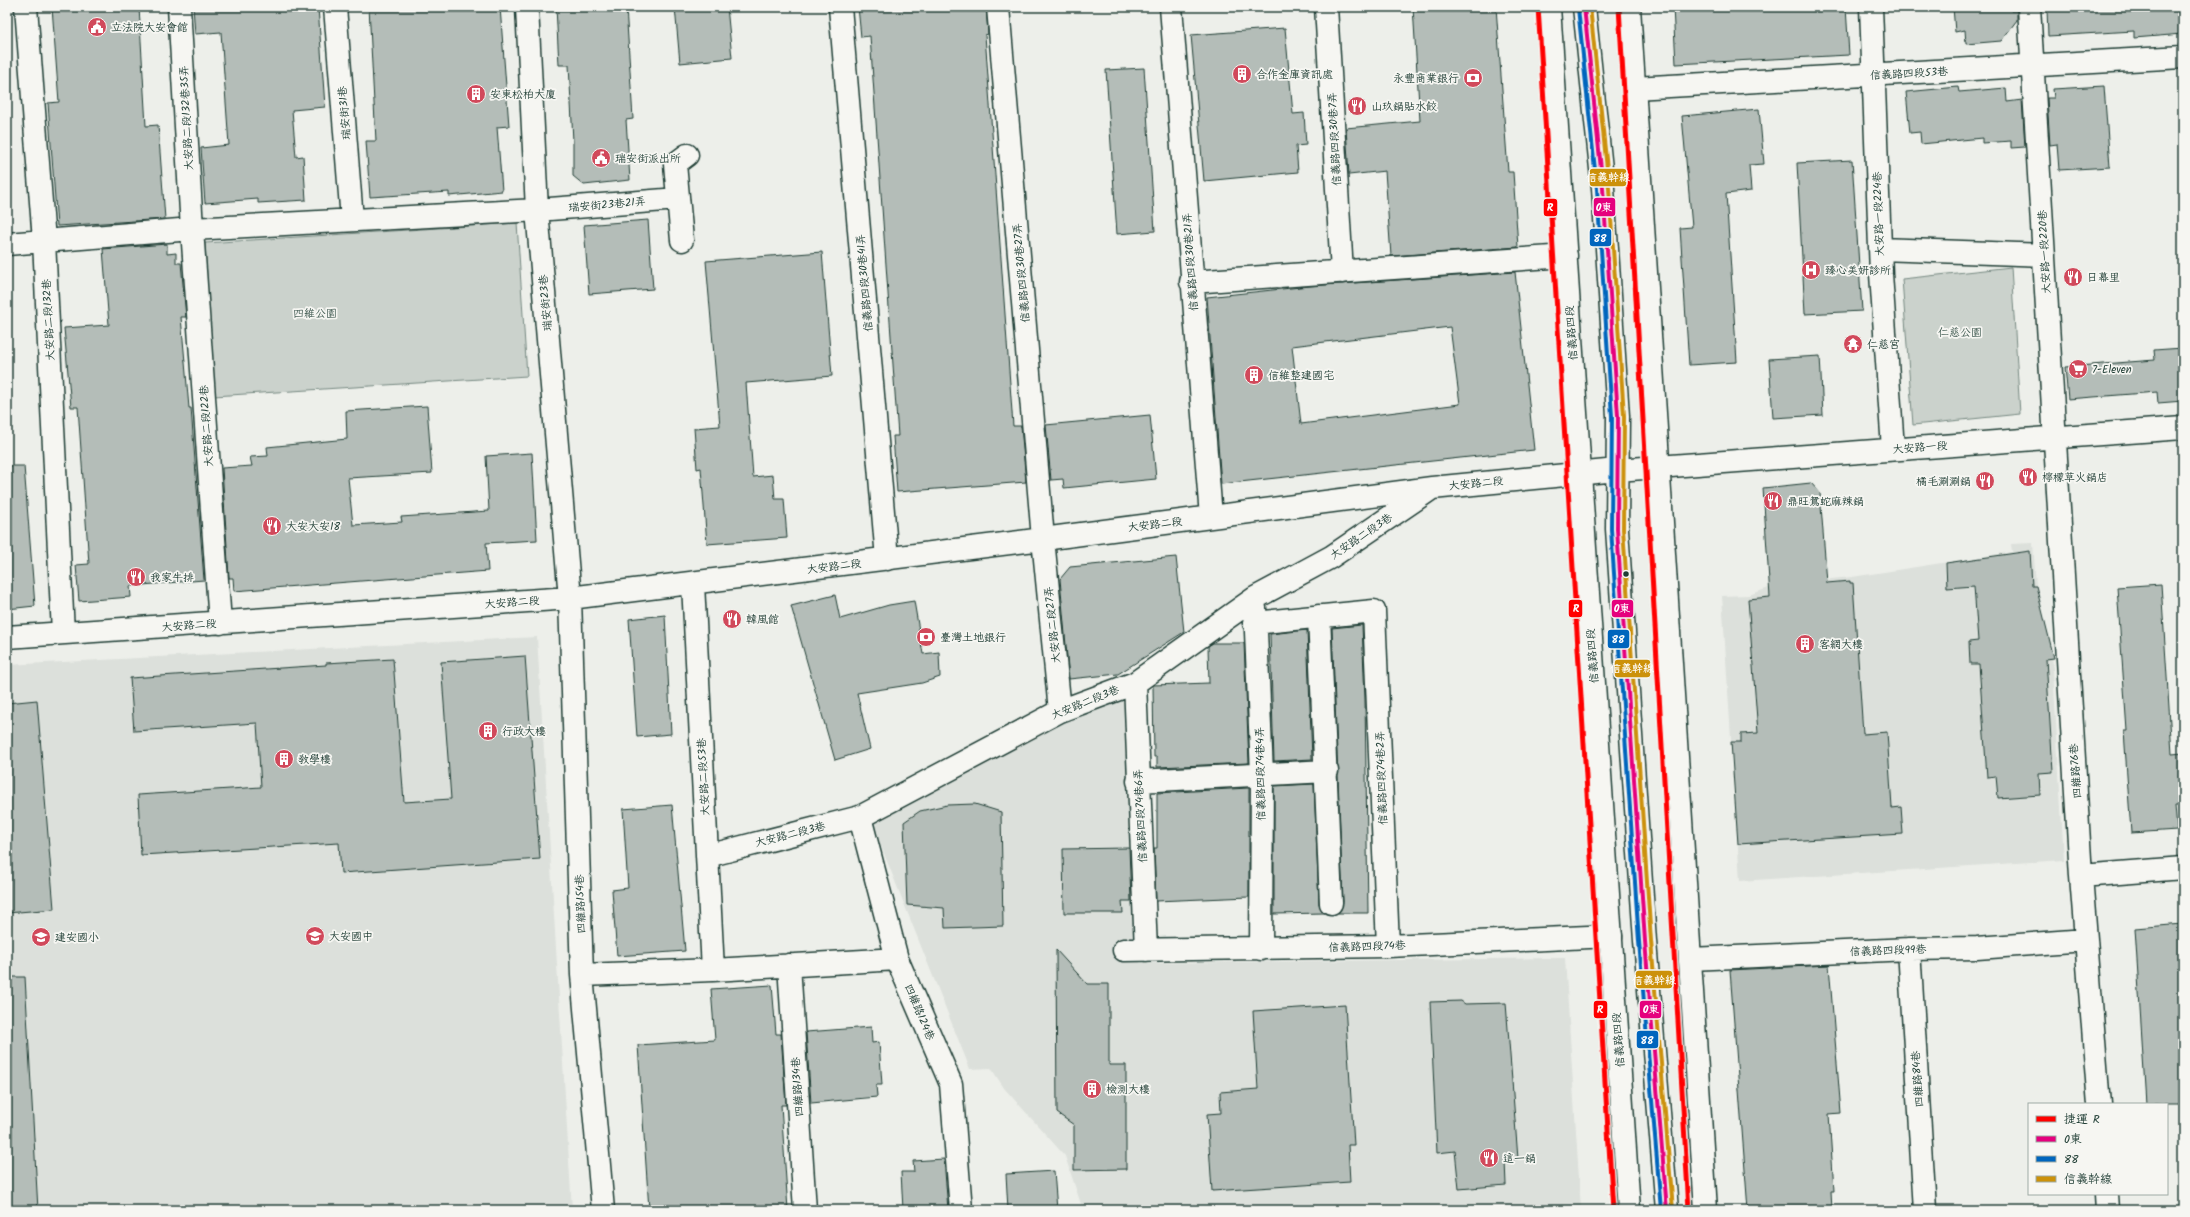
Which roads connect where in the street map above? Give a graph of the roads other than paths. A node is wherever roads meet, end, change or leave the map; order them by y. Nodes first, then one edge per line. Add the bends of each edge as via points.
1 (26, 7) edge
2 (179, 7) edge
3 (335, 7) edge
4 (527, 7) edge
5 (840, 7) edge
6 (998, 7) edge
7 (1171, 7) edge
8 (1326, 7) edge
9 (1549, 7) edge
10 (1584, 7) edge
11 (1629, 7) edge
12 (1871, 7) edge
13 (2028, 7) edge
14 (2183, 57) edge
15 (2033, 67) junction
16 (1873, 75) junction
17 (1634, 88) junction
18 (688, 155) dead end
19 (678, 199) junction
20 (536, 210) junction
21 (352, 220) junction
22 (192, 229) junction
23 (682, 240) dead end
24 (44, 241) junction
25 (7, 244) edge
26 (1880, 249) junction
27 (2044, 255) junction
28 (1566, 256) junction
29 (1342, 272) junction
30 (1191, 282) junction
31 (2183, 428) edge
32 (2054, 437) junction
33 (1893, 449) junction
34 (1658, 467) junction
35 (1617, 470) junction
36 (1580, 473) junction
37 (1432, 488) junction
38 (1211, 517) junction
39 (1043, 539) junction
40 (887, 559) junction
41 (693, 584) junction
42 (570, 598) junction
43 (1255, 598) junction
44 (1318, 616) junction
45 (220, 623) junction
46 (1254, 623) junction
47 (63, 633) junction
48 (7, 637) edge
49 (1135, 683) junction
50 (1060, 711) junction
51 (1327, 771) junction
52 (1262, 774) junction
53 (1138, 781) junction
54 (860, 817) junction
55 (707, 856) junction
56 (2183, 868) edge
57 (2081, 876) junction
58 (1331, 903) dead end
59 (1611, 936) junction
60 (2086, 940) junction
61 (1388, 946) junction
62 (1909, 948) junction
63 (1261, 949) junction
64 (1124, 950) dead end
65 (1146, 950) junction
66 (897, 959) junction
67 (1690, 959) junction
68 (789, 965) junction
69 (713, 970) junction
70 (582, 975) junction
71 (2099, 1103) edge
72 (2107, 1195) edge
73 (604, 1210) edge
74 (805, 1210) edge
75 (961, 1210) edge
76 (1629, 1210) edge
77 (1667, 1210) edge
78 (1706, 1210) edge
79 (1926, 1210) edge
80 (2108, 1210) edge

1 - 24 street, 大安路二段132巷
2 - 22 street, 大安路二段132巷35弄
3 - 21 street, 瑞安街31巷
4 - 20 street, 瑞安街23巷
5 - 40 street, 信義路四段30巷41弄
6 - 39 street, 信義路四段30巷27弄
7 - 30 street, 信義路四段30巷21弄
8 - 29 street, 信義路四段30巷7弄
9 - 28 street, 信義路四段
10 - 35 street via 1603,188 1618,416
11 - 17 street
12 - 16 street, 大安路一段224巷
13 - 15 street, 大安路一段220巷
14 - 15 street, 信義路四段53巷
15 - 16 street, 信義路四段53巷
15 - 27 street, 大安路一段220巷
16 - 17 street, 信義路四段53巷
16 - 26 street, 大安路一段224巷
17 - 34 street
18 - 19 street via 675,164
19 - 20 street, 瑞安街23巷21弄
19 - 23 street
20 - 21 street, 瑞安街23巷21弄
20 - 42 street, 瑞安街23巷
21 - 22 street, 瑞安街23巷21弄
22 - 24 street, 瑞安街23巷21弄
22 - 45 street, 大安路二段122巷
24 - 25 street, 瑞安街23巷21弄
24 - 47 street, 大安路二段132巷
26 - 27 street
26 - 33 street, 大安路一段224巷
27 - 32 street, 大安路一段220巷
28 - 29 street
28 - 36 street, 信義路四段
29 - 30 street
30 - 38 street, 信義路四段30巷21弄
31 - 32 street, 大安路一段
32 - 33 street, 大安路一段
32 - 57 street, 四維路76巷
33 - 34 street, 大安路一段
34 - 35 street, 大安路二段
34 - 67 street
35 - 36 street, 大安路二段
35 - 77 street via 1617,529 1643,917
36 - 37 street, 大安路二段
36 - 59 street, 信義路四段
37 - 38 street, 大安路二段
37 - 43 street, 大安路二段3巷 via 1331,557
38 - 39 street, 大安路二段
39 - 40 street, 大安路二段
39 - 50 street, 大安路二段27弄
40 - 41 street, 大安路二段
41 - 42 street, 大安路二段
41 - 55 street, 大安路二段53巷
42 - 45 street, 大安路二段
42 - 70 street, 四維路154巷
43 - 46 street, 信義路四段74巷4弄
43 - 49 street, 大安路二段3巷
44 - 46 street
44 - 51 street
44 - 61 street, 信義路四段74巷2弄 via 1374,611
45 - 47 street, 大安路二段
46 - 52 street, 信義路四段74巷4弄
47 - 48 street, 大安路二段
49 - 50 street, 大安路二段3巷
49 - 53 street, 信義路四段74巷6弄
50 - 54 street, 大安路二段3巷
51 - 52 street
51 - 58 street
52 - 53 street
52 - 63 street, 信義路四段74巷4弄
53 - 65 street, 信義路四段74巷6弄
54 - 55 street, 大安路二段3巷
54 - 66 street, 四維路124巷
55 - 69 street, 大安路二段53巷
56 - 57 street
57 - 60 street, 四維路76巷
59 - 61 street, 信義路四段74巷
59 - 76 street, 信義路四段
60 - 62 street, 信義路四段99巷 via 1978,948
60 - 71 street, 四維路76巷
61 - 63 street, 信義路四段74巷
62 - 67 street, 信義路四段99巷
62 - 79 street, 四維路84巷
63 - 65 street, 信義路四段74巷
64 - 65 street, 信義路四段74巷
66 - 68 street
66 - 75 street, 四維路124巷 via 951,1084
67 - 78 street
68 - 69 street
68 - 74 street, 四維路134巷
69 - 70 street
70 - 73 street, 四維路154巷
72 - 80 street

